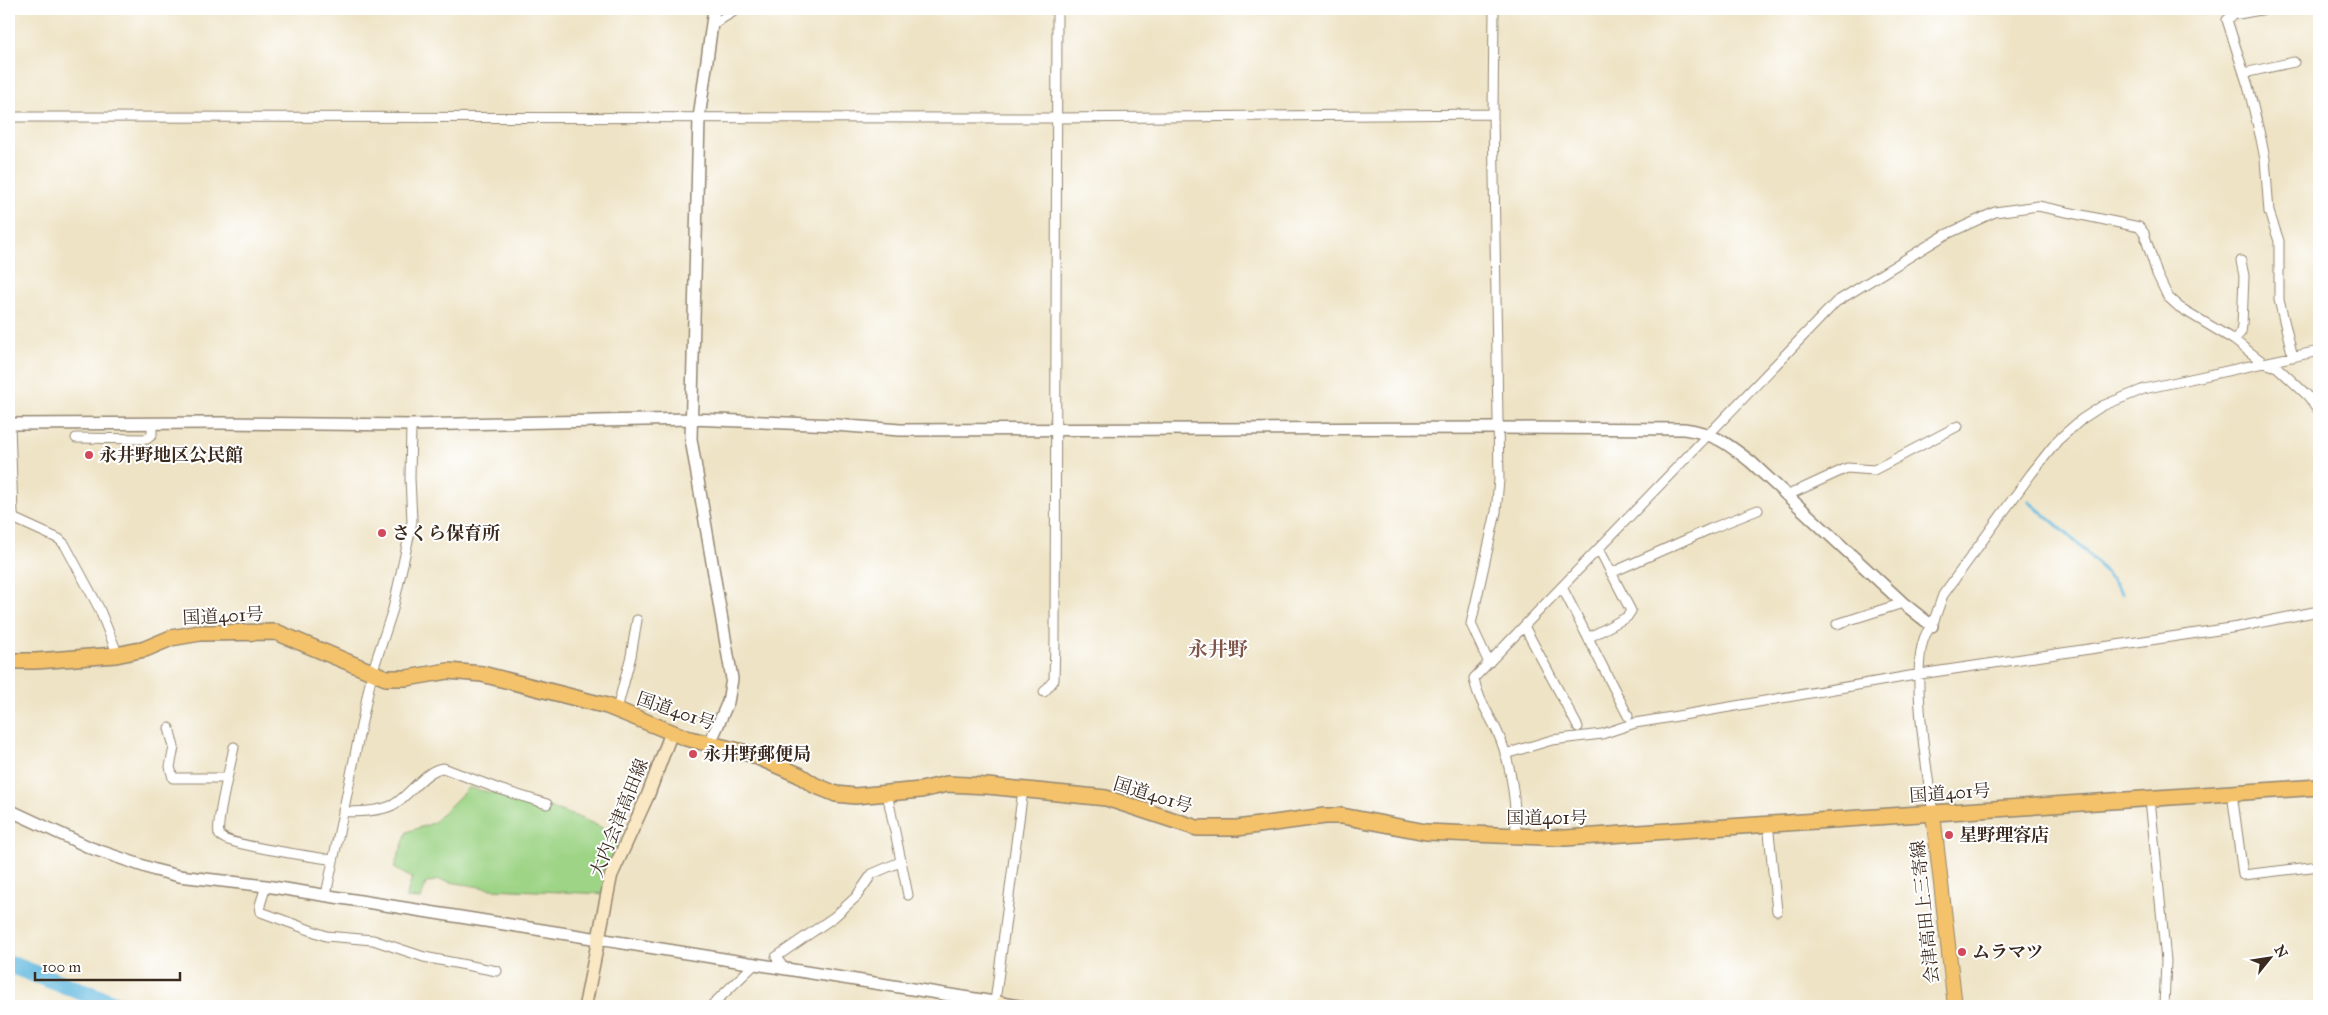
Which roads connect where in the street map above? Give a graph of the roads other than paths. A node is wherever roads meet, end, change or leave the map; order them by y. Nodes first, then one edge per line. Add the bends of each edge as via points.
1 (714, 9) edge
2 (738, 9) edge
3 (1057, 9) edge
4 (1494, 9) edge
5 (2266, 9) edge
6 (713, 24) junction
7 (2294, 62) dead end
8 (2244, 73) junction
9 (1493, 114) junction
10 (9, 117) edge
11 (699, 118) junction
12 (1055, 118) junction
13 (2241, 262) dead end
14 (2234, 340) junction
15 (2319, 351) edge
16 (2293, 357) junction
17 (2264, 363) junction
18 (2319, 411) edge
19 (692, 419) junction
20 (152, 423) junction
21 (9, 424) edge
22 (411, 425) junction
23 (1958, 426) dead end
24 (1497, 428) junction
25 (1056, 429) junction
26 (1710, 434) junction
27 (76, 438) dead end
28 (1786, 496) junction
29 (1758, 510) dead end
30 (1599, 549) junction
31 (1611, 573) junction
32 (1562, 587) junction
33 (1903, 603) junction
34 (2319, 612) edge
35 (637, 620) dead end
36 (1837, 624) dead end
37 (1524, 626) junction
38 (1932, 626) junction
39 (1588, 638) junction
40 (118, 655) junction
41 (9, 661) edge
42 (1489, 663) junction
43 (372, 673) junction
44 (1918, 675) junction
45 (1044, 692) dead end
46 (617, 710) junction
47 (1628, 716) dead end
48 (1578, 727) dead end
49 (169, 728) dead end
50 (672, 731) junction
51 (710, 743) junction
52 (234, 747) dead end
53 (1505, 754) junction
54 (228, 778) junction
55 (2319, 787) edge
56 (1023, 790) junction
57 (886, 793) junction
58 (2232, 793) junction
59 (2150, 799) junction
60 (547, 804) dead end
61 (9, 810) edge
62 (343, 811) junction
63 (1933, 814) junction
64 (1768, 823) junction
65 (1516, 838) junction
66 (333, 860) junction
67 (900, 862) junction
68 (2319, 866) edge
69 (266, 886) junction
70 (908, 894) dead end
71 (326, 895) junction
72 (1777, 911) dead end
73 (600, 938) junction
74 (755, 964) junction
75 (783, 968) junction
76 (497, 970) dead end
77 (1000, 1004) edge
78 (585, 1006) edge
79 (711, 1006) edge
80 (1019, 1006) edge
81 (1955, 1006) edge
82 (2164, 1006) edge

1 - 6 street
2 - 6 street
3 - 12 street
4 - 9 street
5 - 8 street via 2233,15 2227,20
6 - 11 street
7 - 8 street
8 - 16 street via 2265,158 2269,212 2279,241 2279,300
9 - 12 street
9 - 24 street
10 - 11 street
11 - 12 street
11 - 19 street
12 - 25 street
13 - 14 street via 2244,276 2242,325
14 - 17 street
14 - 26 street via 2179,307 2168,296 2139,227 2038,206 1995,212 1946,235 1836,302
15 - 16 street
16 - 17 street
17 - 18 street via 2277,367
17 - 38 street via 2144,389 2102,406 2082,419 2058,440 2031,474 1943,595
19 - 22 street
19 - 25 street via 900,430
19 - 51 street via 692,447 732,679 728,702
20 - 21 street
20 - 22 street
20 - 27 street via 152,435 147,439
21 - 40 street via 13,515 65,545 99,608
22 - 43 street via 412,521 393,609
23 - 28 street via 1874,470 1847,468
24 - 25 street
24 - 26 street via 1684,429
24 - 42 street via 1499,480 1496,512 1471,624
25 - 45 street via 1054,680
26 - 28 street via 1751,462
26 - 30 street
28 - 33 street
29 - 31 street
30 - 31 street
30 - 32 street
31 - 39 street via 1631,611 1630,615
32 - 37 street
32 - 39 street
33 - 36 street
33 - 38 street
34 - 44 street
35 - 46 street
37 - 42 street
37 - 48 street
38 - 44 street via 1920,652
39 - 47 street
40 - 41 highway, 国道401号
40 - 43 highway, 国道401号 via 171,638 200,633 262,631 283,635
42 - 53 street via 1474,678
43 - 46 highway, 国道401号 via 393,679 448,671 482,674
43 - 62 street
44 - 53 street via 1635,723 1602,734 1552,740
44 - 63 street
46 - 50 highway, 国道401号
49 - 54 street via 174,746 170,767 173,778
50 - 51 highway, 国道401号
50 - 73 main road, 大内会津高田線 via 648,795 611,876
51 - 57 highway, 国道401号 via 751,754 836,794
52 - 54 street
53 - 65 street via 1516,803
54 - 66 street via 219,829 221,838
55 - 58 highway, 国道401号
56 - 57 highway, 国道401号 via 947,784
56 - 65 highway, 国道401号 via 1106,798 1207,829 1342,816 1409,830
56 - 77 street
57 - 67 street
58 - 59 highway, 国道401号
58 - 68 street via 2243,875
59 - 63 highway, 国道401号
59 - 82 street via 2166,961
60 - 62 street via 442,768 433,771 392,806
61 - 69 street via 91,848 154,870
62 - 66 street
63 - 64 highway, 国道401号
63 - 81 main road, 会津高田上三寄線
64 - 65 highway, 国道401号 via 1565,838
64 - 72 street
66 - 71 street
67 - 70 street
67 - 75 street via 872,874 856,897 834,917 776,957
69 - 71 street
69 - 76 street via 261,912 315,933 373,940 424,957
71 - 73 street
73 - 74 street
73 - 78 main road, 大内会津高田線
74 - 75 street
74 - 79 street
75 - 77 street
77 - 80 street

